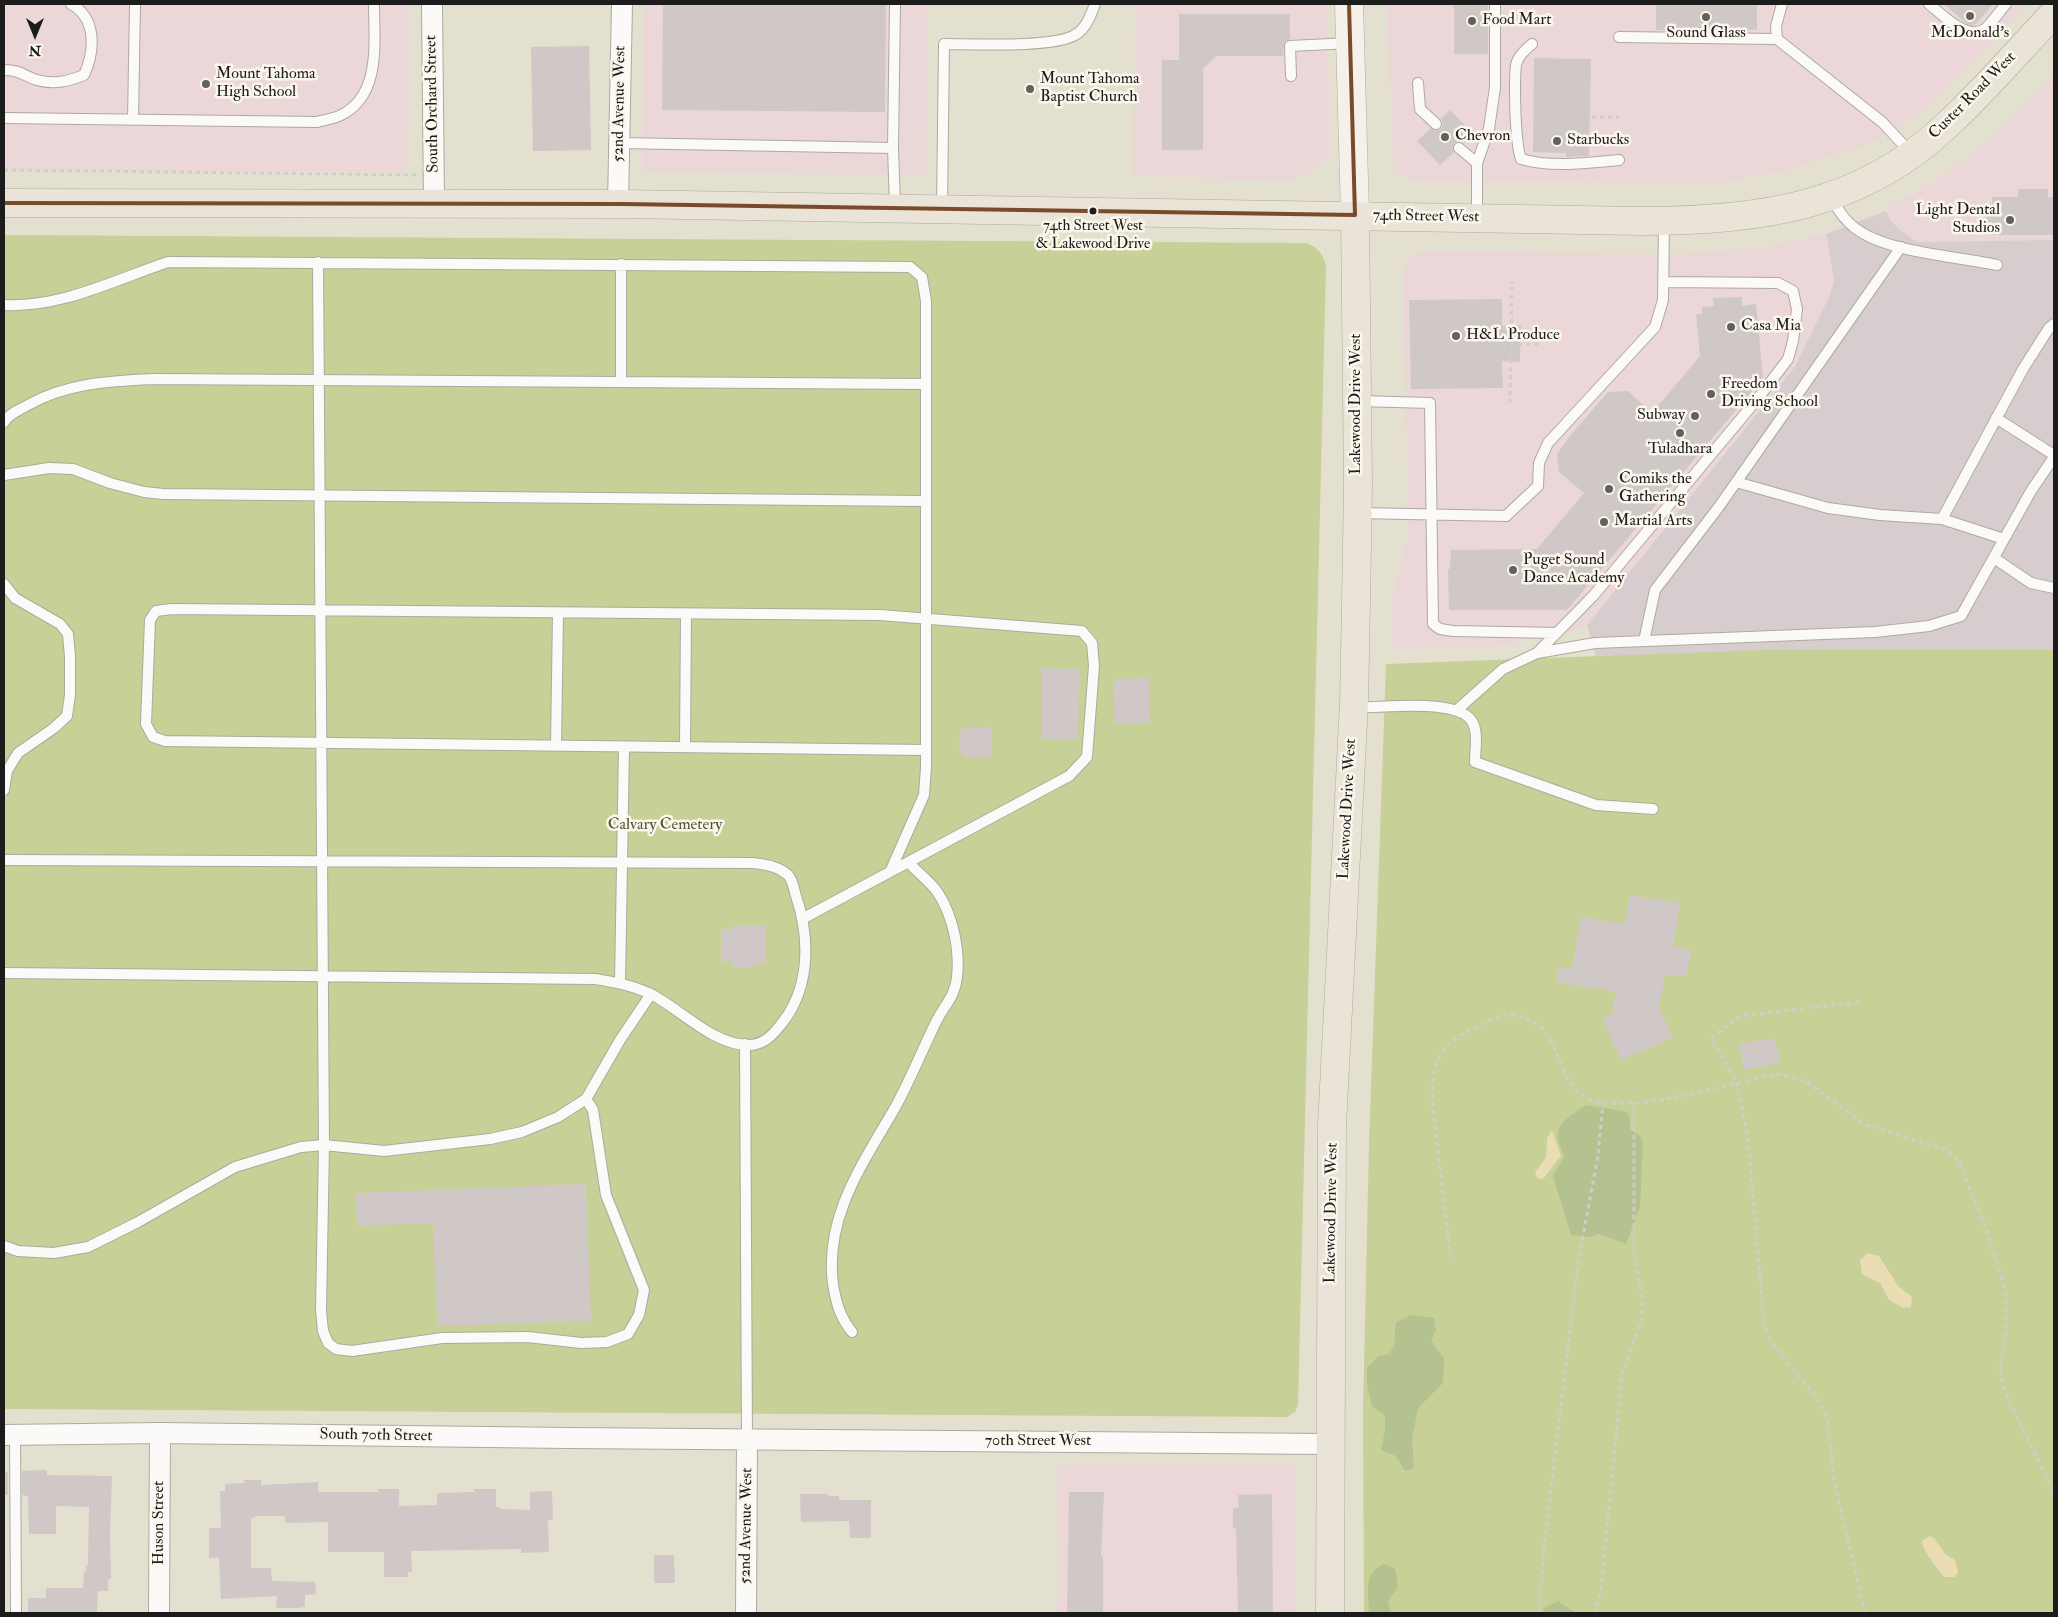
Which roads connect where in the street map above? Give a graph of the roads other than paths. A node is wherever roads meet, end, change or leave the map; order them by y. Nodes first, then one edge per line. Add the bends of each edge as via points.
1 (71, 4) edge
2 (135, 4) edge
3 (374, 4) edge
4 (432, 4) edge
5 (622, 4) edge
6 (895, 4) edge
7 (1096, 4) edge
8 (1349, 4) edge
9 (1495, 4) edge
10 (1782, 4) edge
11 (1930, 4) edge
12 (2006, 4) edge
13 (2054, 12) edge
14 (1619, 37) dead end
15 (1777, 39) junction
16 (1350, 43) junction
17 (1532, 44) dead end
18 (4, 70) edge
19 (1291, 76) dead end
20 (1418, 83) dead end
21 (4, 118) edge
22 (133, 120) junction
23 (1436, 124) dead end
24 (619, 143) junction
25 (893, 148) junction
26 (1459, 148) dead end
27 (1912, 154) junction
28 (1619, 160) dead end
29 (1477, 163) junction
30 (1830, 197) junction
31 (4, 203) edge
32 (434, 204) junction
33 (618, 204) junction
34 (895, 208) junction
35 (942, 209) junction
36 (1354, 216) junction
37 (1477, 218) junction
38 (1664, 221) junction
39 (1901, 247) junction
40 (318, 262) junction
41 (621, 264) junction
42 (1997, 265) dead end
43 (1664, 282) junction
44 (4, 305) edge
45 (2054, 324) edge
46 (318, 380) junction
47 (621, 382) junction
48 (926, 384) junction
49 (1357, 401) junction
50 (1996, 418) junction
51 (4, 422) edge
52 (2054, 456) edge
53 (4, 475) edge
54 (1736, 482) junction
55 (320, 496) junction
56 (926, 501) junction
57 (1357, 513) junction
58 (1430, 514) junction
59 (1942, 519) junction
60 (2004, 539) junction
61 (1994, 558) junction
62 (4, 584) edge
63 (2054, 588) edge
64 (320, 611) junction
65 (558, 613) junction
66 (686, 614) junction
67 (926, 618) junction
68 (1557, 633) junction
69 (1644, 641) junction
70 (1537, 653) junction
71 (1354, 708) junction
72 (1458, 709) junction
73 (321, 744) junction
74 (556, 746) junction
75 (624, 747) junction
76 (685, 747) junction
77 (926, 750) junction
78 (4, 790) edge
79 (1653, 809) dead end
80 (4, 861) edge
81 (321, 861) junction
82 (623, 862) junction
83 (909, 863) junction
84 (890, 872) junction
85 (802, 919) junction
86 (4, 973) edge
87 (321, 976) junction
88 (620, 983) junction
89 (651, 994) junction
90 (745, 1044) junction
91 (586, 1099) junction
92 (324, 1145) junction
93 (4, 1246) edge
94 (852, 1332) dead end
95 (160, 1433) junction
96 (10, 1434) edge
97 (747, 1440) junction
98 (1330, 1444) junction
99 (16, 1613) edge
100 (159, 1613) edge
101 (746, 1613) edge
102 (1330, 1613) edge

1 - 18 lane via 80,8 93,40 91,60 84,75 66,83 38,80 16,70
2 - 22 lane
3 - 22 lane via 374,62 370,82 359,100 340,115 317,122
4 - 32 street, South Orchard Street
5 - 24 street, 52nd Avenue West
6 - 25 lane
7 - 35 lane via 1088,21 1075,35 1048,44 944,44
8 - 16 main road, Lakewood Drive West
9 - 29 lane via 1494,87 1489,129
10 - 15 lane via 1776,26
11 - 12 lane via 1956,26 1974,32 1985,29
13 - 27 main road, Custer Road West via 1947,126
14 - 15 lane
15 - 27 lane via 1882,122
16 - 19 lane via 1290,46
16 - 36 main road, Lakewood Drive West
17 - 28 lane via 1516,64 1516,137 1521,159 1534,163 1572,164
20 - 23 lane via 1420,109
21 - 22 lane
24 - 25 lane
24 - 33 street, 52nd Avenue West
25 - 34 lane
26 - 29 lane
27 - 30 main road, Custer Road West via 1872,178
29 - 37 lane
30 - 38 main road, 74th Street West via 1768,214
30 - 39 lane via 1840,214 1855,228
31 - 32 main road, 74th Street West
32 - 33 main road, 74th Street West
33 - 34 main road, 74th Street West
34 - 35 main road, 74th Street West
35 - 36 main road, 74th Street West
36 - 37 main road, 74th Street West
36 - 49 main road, Lakewood Drive West
37 - 38 main road, 74th Street West
38 - 43 lane
39 - 42 lane
39 - 54 lane
40 - 41 lane
40 - 44 lane via 168,262 56,301 29,306
40 - 46 lane
41 - 47 lane
41 - 48 lane via 910,267 922,277 926,290
43 - 58 lane via 1663,300 1655,327 1548,443 1539,463 1538,486 1506,516
43 - 68 lane via 1778,283 1793,291 1797,309 1788,359 1594,596
45 - 50 lane via 2023,368
46 - 47 lane
46 - 51 lane via 104,381 39,398 8,416
46 - 55 lane
47 - 48 lane
48 - 56 lane
49 - 57 main road, Lakewood Drive West
49 - 58 lane via 1430,403
50 - 52 lane
50 - 59 lane
52 - 60 lane
53 - 55 lane via 49,468 73,469 144,492
54 - 59 lane via 1828,508 1880,516
54 - 69 lane via 1655,590
55 - 56 lane
55 - 64 lane
56 - 67 lane
57 - 58 lane
57 - 71 main road, Lakewood Drive West
58 - 68 lane via 1433,624 1440,629 1453,630
59 - 60 lane
60 - 61 lane
61 - 63 lane via 2031,583
61 - 69 lane via 1961,616 1929,626 1875,632
62 - 78 lane via 15,598 60,624 68,634 70,695 67,716 18,753 7,771
64 - 65 lane
64 - 73 lane
64 - 73 lane via 156,611 150,620 148,633 146,724 153,737 165,741
65 - 66 lane
65 - 74 lane
66 - 67 lane
66 - 76 lane
67 - 77 lane
67 - 83 lane via 1082,631 1092,643 1094,666 1090,733 1087,757 1069,776
68 - 70 lane
69 - 70 lane via 1595,643
70 - 72 lane via 1503,669
71 - 72 lane via 1440,706
71 - 98 main road, Lakewood Drive West via 1332,1125
72 - 79 lane via 1471,720 1476,734 1475,762 1596,805
73 - 74 lane
73 - 81 lane
74 - 75 lane
75 - 76 lane
75 - 82 lane
76 - 77 lane
77 - 84 lane via 924,795
80 - 81 lane
81 - 82 lane
81 - 87 lane
82 - 85 lane via 753,863 777,867 790,877
82 - 88 lane
83 - 84 lane
83 - 94 lane via 938,893 950,918 957,948 957,977 951,1001 938,1017 897,1104 844,1198 832,1247 833,1280 841,1318
84 - 85 lane
85 - 90 lane via 806,969 797,999 774,1033 762,1042
86 - 87 lane
87 - 88 lane via 594,979
87 - 92 lane
88 - 89 lane
89 - 90 lane via 712,1033 730,1042
89 - 91 lane
90 - 97 lane
91 - 92 lane via 558,1118 522,1132 490,1139 384,1151
91 - 92 lane via 593,1110 606,1194 644,1290 639,1316 628,1334 607,1342 581,1343 528,1337 442,1338 352,1351 336,1349 328,1343 323,1331 321,1310
92 - 93 lane via 301,1147 235,1167 88,1247 54,1253 18,1251
95 - 96 street, South 70th Street
95 - 97 street, South 70th Street
95 - 100 street, Huson Street
96 - 99 lane
97 - 98 street, 70th Street West
97 - 101 street, 52nd Avenue West
98 - 102 main road, Lakewood Drive West

